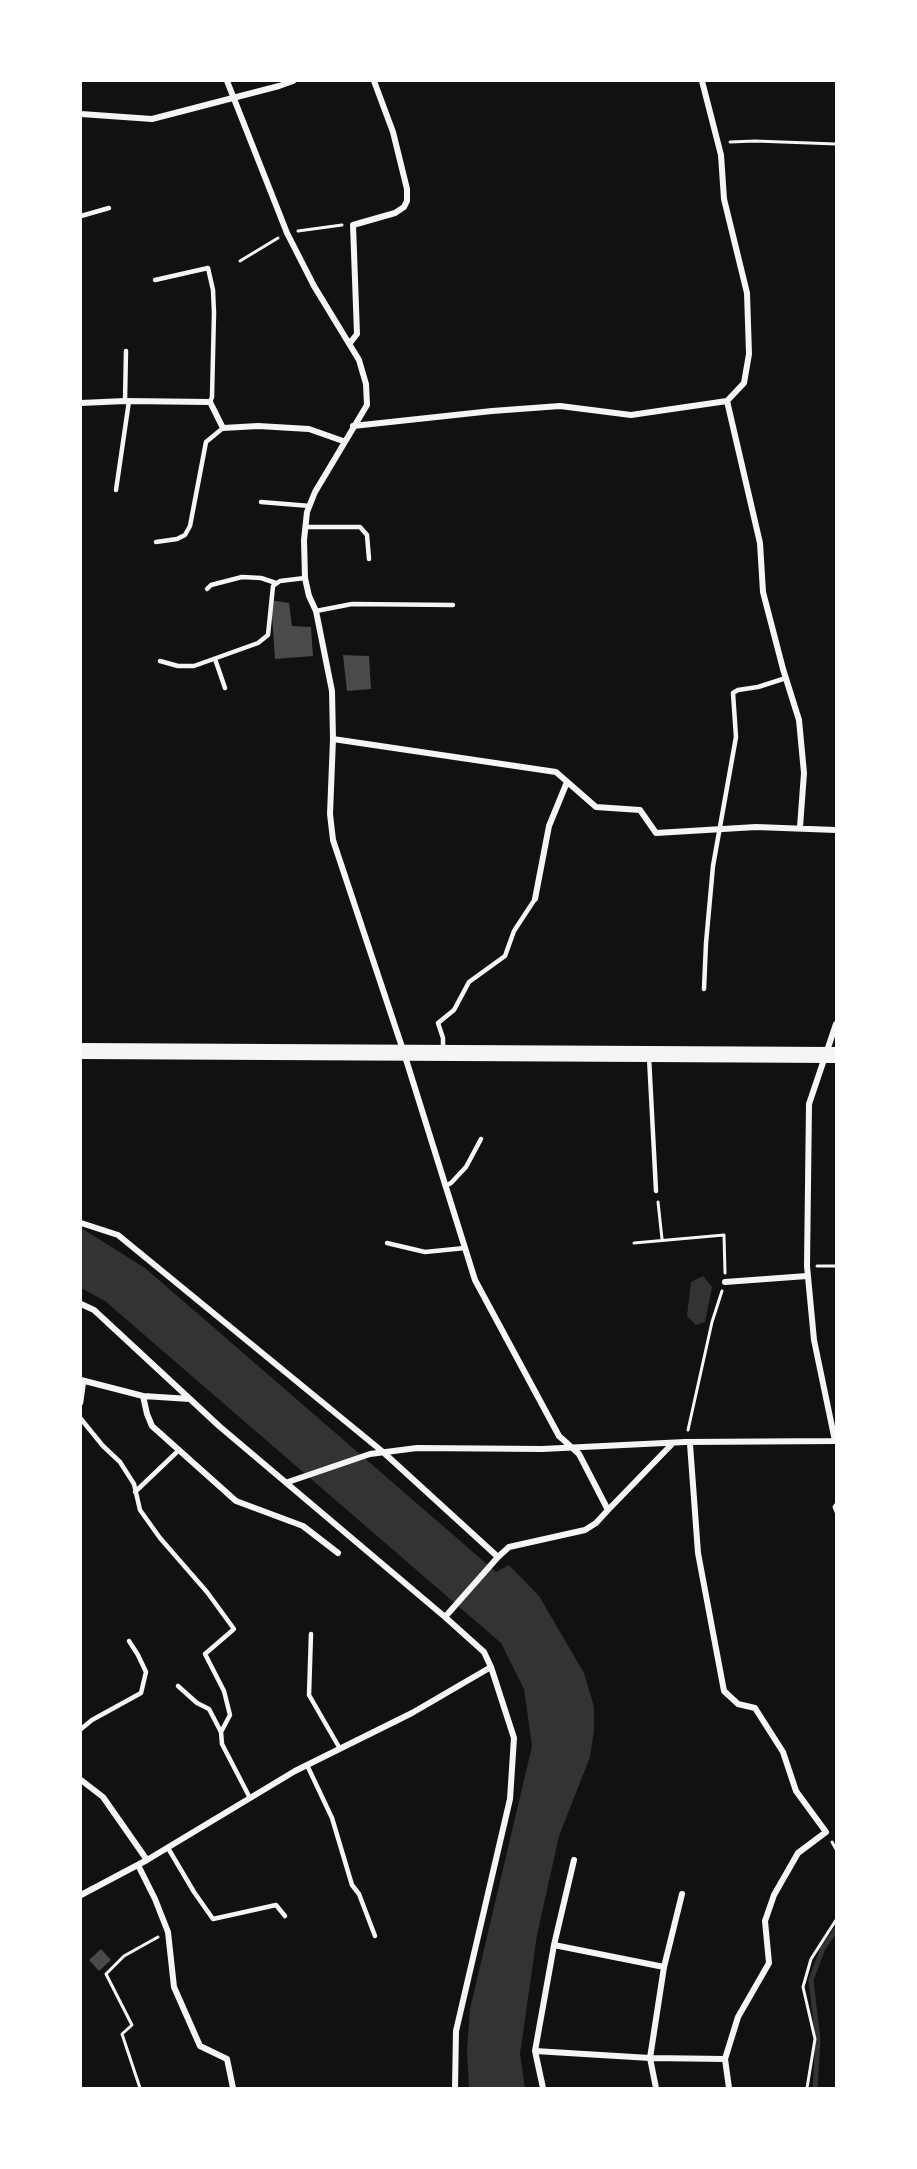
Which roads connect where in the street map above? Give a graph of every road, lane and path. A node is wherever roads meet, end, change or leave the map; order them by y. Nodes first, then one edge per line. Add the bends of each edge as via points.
1 (227, 81) edge
2 (293, 81) edge
3 (374, 81) edge
4 (702, 81) edge
5 (233, 97) junction
6 (81, 114) edge
7 (718, 142) junction
8 (836, 144) edge
9 (109, 208) dead end
10 (81, 216) edge
11 (155, 280) dead end
12 (350, 343) junction
13 (126, 351) dead end
14 (727, 400) junction
15 (127, 401) junction
16 (210, 402) junction
17 (81, 403) edge
18 (353, 426) junction
19 (223, 428) junction
20 (343, 441) junction
21 (116, 490) dead end
22 (261, 501) dead end
23 (310, 506) junction
24 (306, 527) junction
25 (156, 542) dead end
26 (369, 559) dead end
27 (305, 578) junction
28 (276, 584) junction
29 (207, 589) dead end
30 (453, 605) dead end
31 (316, 611) junction
32 (215, 659) junction
33 (160, 661) dead end
34 (786, 678) junction
35 (225, 688) dead end
36 (333, 739) junction
37 (567, 782) junction
38 (800, 827) junction
39 (720, 828) junction
40 (836, 830) edge
41 (535, 899) joint
42 (704, 989) dead end
43 (836, 1024) edge
44 (81, 1051) edge
45 (404, 1053) junction
46 (442, 1053) junction
47 (649, 1054) junction
48 (831, 1055) edge
49 (480, 1139) dead end
50 (445, 1186) junction
51 (656, 1191) joint
52 (81, 1223) edge
53 (662, 1239) junction
54 (387, 1243) dead end
55 (634, 1243) dead end
56 (465, 1248) junction
57 (807, 1266) junction
58 (836, 1266) edge
59 (807, 1276) junction
60 (725, 1282) junction
61 (81, 1304) edge
62 (83, 1381) edge
63 (143, 1396) junction
64 (190, 1399) junction
65 (81, 1403) edge
66 (81, 1419) edge
67 (835, 1441) edge
68 (673, 1443) junction
69 (687, 1443) junction
70 (572, 1447) junction
71 (179, 1450) junction
72 (383, 1452) junction
73 (290, 1481) junction
74 (135, 1492) junction
75 (836, 1504) edge
76 (608, 1510) junction
77 (836, 1512) edge
78 (338, 1554) dead end
79 (498, 1557) junction
80 (445, 1617) junction
81 (311, 1634) dead end
82 (129, 1641) dead end
83 (490, 1667) junction
84 (178, 1686) dead end
85 (81, 1729) edge
86 (221, 1732) junction
87 (339, 1747) junction
88 (307, 1765) junction
89 (81, 1780) edge
90 (250, 1798) junction
91 (168, 1848) junction
92 (147, 1860) junction
93 (574, 1860) dead end
94 (138, 1865) junction
95 (682, 1894) dead end
96 (81, 1895) edge
97 (285, 1916) dead end
98 (836, 1920) edge
99 (168, 1932) junction
100 (375, 1936) dead end
101 (554, 1945) junction
102 (664, 1967) junction
103 (535, 2051) junction
104 (650, 2058) junction
105 (725, 2059) junction
106 (140, 2088) edge
107 (233, 2088) edge
108 (455, 2088) edge
109 (543, 2088) edge
110 (656, 2088) edge
111 (729, 2088) edge
112 (807, 2088) edge

1 - 5 street
2 - 5 street
3 - 12 street via 393,132 407,201 395,213 353,225 357,334
4 - 7 street
5 - 6 street via 152,119
5 - 12 street via 287,233
7 - 8 path
7 - 14 street via 724,199 747,293 749,354 744,383
9 - 10 lane
11 - 16 lane via 208,268 214,313
12 - 18 street via 366,384 367,405
13 - 15 lane
14 - 18 street via 631,415 560,406
14 - 34 street via 760,543 763,591
15 - 16 street
15 - 17 street
15 - 21 lane
16 - 19 street
18 - 20 street
19 - 20 street via 309,429
19 - 25 lane via 206,442 185,535
20 - 23 street
22 - 23 lane
23 - 24 street
24 - 26 lane via 360,527 367,535
24 - 27 street
27 - 28 lane
27 - 31 street
28 - 29 lane via 242,577
28 - 32 lane via 271,595 268,635 258,643
30 - 31 lane via 352,604
31 - 36 street via 332,692
32 - 33 lane via 185,666
32 - 35 lane
34 - 38 street via 800,720 804,773
34 - 39 lane via 733,693 736,736
36 - 37 street via 556,772
36 - 45 street via 333,840
37 - 39 street via 596,807 640,810 656,833
37 - 41 street via 549,826
38 - 39 street
38 - 40 street
39 - 42 lane via 711,888
41 - 46 lane via 514,931 505,956 469,982 454,1010 438,1023
43 - 48 street
44 - 45 highway
45 - 46 highway
45 - 50 street
46 - 47 highway
47 - 48 highway
47 - 51 lane
48 - 57 street via 809,1104
49 - 50 lane via 466,1167
50 - 56 street
51 - 53 path
52 - 72 street via 118,1235
53 - 55 path
53 - 60 path via 724,1235
54 - 56 lane via 425,1252
56 - 70 street via 480,1290 559,1436
57 - 58 path
57 - 59 street
59 - 60 street
59 - 67 street via 814,1340
60 - 69 path via 712,1322
61 - 64 street via 94,1310
62 - 63 street
62 - 65 lane
63 - 64 street
63 - 71 street via 153,1426
64 - 73 street
66 - 74 lane via 120,1462
67 - 69 street
68 - 69 street
68 - 70 street
68 - 76 street
69 - 105 street via 698,1553 724,1691 738,1704 755,1708 783,1752 796,1791 826,1832 798,1853 774,1895 765,1921 769,1962 738,2017
70 - 72 street via 417,1448
70 - 76 street
71 - 74 lane
71 - 78 street via 236,1501 303,1526
72 - 73 street
72 - 79 street
73 - 80 street
74 - 86 lane via 140,1510 160,1538 234,1629 205,1654 224,1691 230,1715
75 - 77 path
76 - 79 street via 585,1530 509,1547
79 - 80 street
80 - 83 street via 484,1652
81 - 87 lane via 309,1695
82 - 85 lane via 146,1672 141,1693
83 - 87 street via 412,1713
83 - 108 street via 514,1738 510,1799 456,2031
84 - 86 lane via 209,1709
86 - 90 lane via 222,1744
87 - 88 street
88 - 90 street
88 - 100 lane via 332,1818 352,1885
89 - 92 street via 103,1797
90 - 91 street
91 - 92 street
91 - 97 lane via 213,1919 276,1905
92 - 94 street
93 - 101 street
94 - 96 street
94 - 99 street
95 - 102 street
98 - 112 path via 811,1959 803,1987 815,2039
99 - 106 path via 124,1956 106,1974 132,2025 122,2034
99 - 107 street via 174,1987 200,2046 227,2059
101 - 102 street
101 - 103 street
102 - 104 street
103 - 104 street
103 - 109 street
104 - 105 street
104 - 110 street
105 - 111 street

